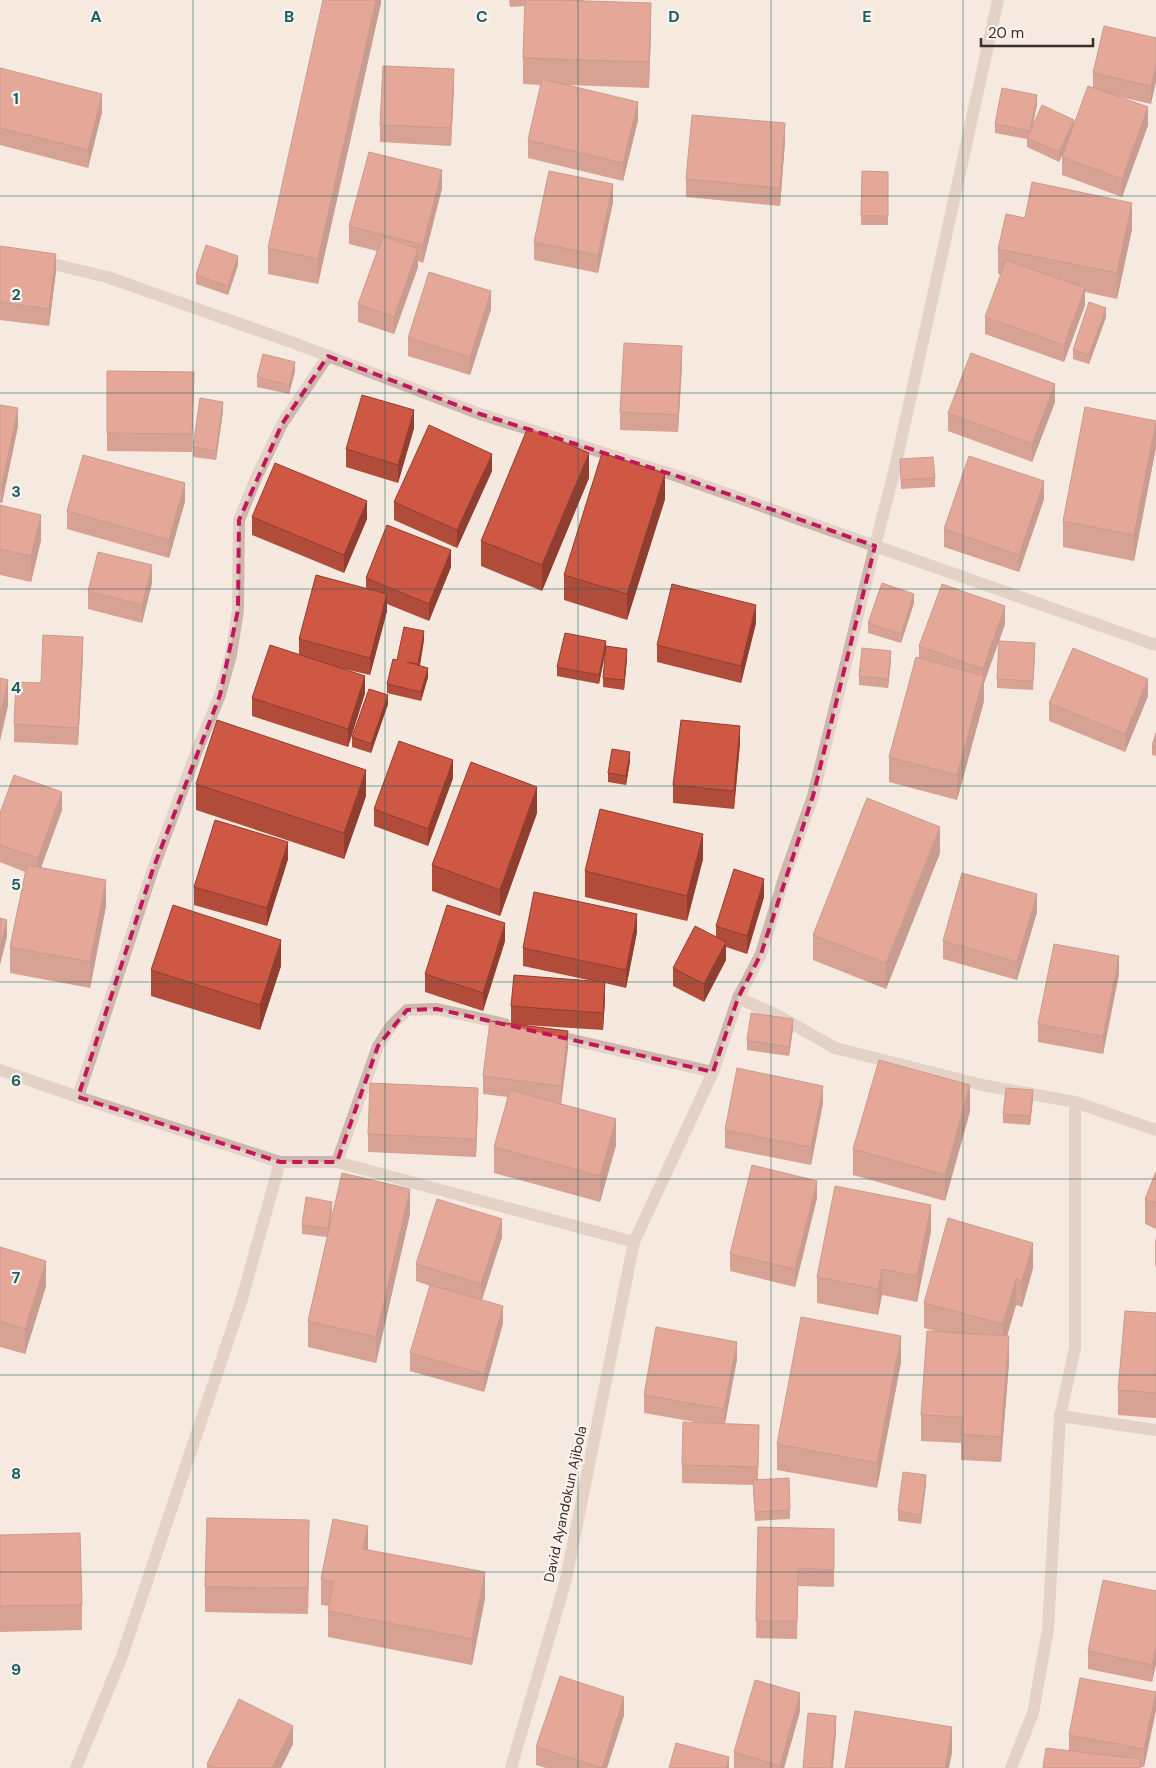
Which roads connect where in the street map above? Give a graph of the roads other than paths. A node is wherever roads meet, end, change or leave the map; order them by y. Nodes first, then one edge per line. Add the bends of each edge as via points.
1 (998, 0) edge
2 (27, 257) edge
3 (328, 356) junction
4 (876, 546) junction
5 (1156, 645) edge
6 (738, 998) junction
7 (513, 1026) edge
8 (542, 1033) edge
9 (0, 1070) edge
10 (713, 1072) junction
11 (78, 1097) junction
12 (1075, 1102) junction
13 (1156, 1130) edge
14 (280, 1162) junction
15 (337, 1162) junction
16 (634, 1242) junction
17 (1060, 1416) junction
18 (1156, 1430) edge
19 (76, 1768) edge
20 (511, 1768) edge
21 (1010, 1768) edge

1 - 4 street, David Ayandokun Ajibola
2 - 3 street via 107,278
3 - 4 street via 480,414 674,474
3 - 11 street via 282,424 239,520 238,610 231,655 222,687 153,869
4 - 5 street
4 - 6 street, David Ayandokun Ajibola via 813,796 761,954
6 - 10 street, David Ayandokun Ajibola
6 - 12 street via 835,1048 982,1085
7 - 15 street via 437,1009 407,1010 390,1026 378,1046
8 - 10 street
9 - 11 street
10 - 16 street, David Ayandokun Ajibola
11 - 14 street
12 - 13 street
12 - 17 street via 1075,1348
14 - 15 street
14 - 19 street via 242,1299 128,1637
15 - 16 street
16 - 20 street, David Ayandokun Ajibola via 566,1579
17 - 18 street
17 - 21 street via 1048,1629 1033,1713

